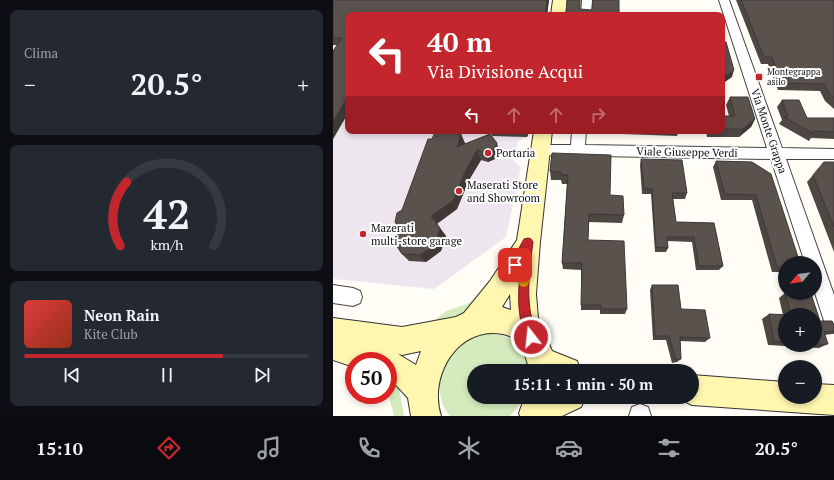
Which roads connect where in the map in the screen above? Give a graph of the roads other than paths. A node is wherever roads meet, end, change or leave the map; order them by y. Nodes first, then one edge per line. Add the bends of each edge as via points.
1 (560, 0) edge
2 (587, 0) edge
3 (724, 0) edge
4 (558, 12) edge
5 (586, 12) edge
6 (579, 134) edge
7 (542, 140) edge
8 (578, 150) junction
9 (777, 153) junction
10 (834, 154) edge
11 (528, 242) junction
12 (812, 256) edge
13 (822, 287) edge
14 (333, 294) edge
15 (353, 297) dead end
16 (834, 323) edge
17 (466, 326) junction
18 (333, 331) edge
19 (333, 346) edge
20 (351, 352) edge
21 (546, 360) edge
22 (397, 370) edge
23 (699, 391) edge
24 (778, 396) edge
25 (822, 399) edge
26 (834, 400) edge
27 (424, 404) edge
28 (551, 404) edge
29 (536, 409) edge

1 - 4 main road
2 - 5 street
3 - 9 street, Via Monte Grappa
6 - 8 street
7 - 8 street, Viale Giuseppe Verdi
7 - 11 main road
8 - 9 street, Viale Giuseppe Verdi
9 - 10 street, Viale Giuseppe Verdi
9 - 12 street, Via Monte Grappa
11 - 17 main road via 499,290
11 - 21 main road via 523,294 525,318
13 - 16 street
14 - 15 street
17 - 18 main road via 402,341
17 - 21 main road via 487,319 511,322 521,328
17 - 27 main road via 444,341 433,356 425,374
19 - 20 main road
22 - 27 main road via 406,375
23 - 24 main road
25 - 26 main road
28 - 29 main road

